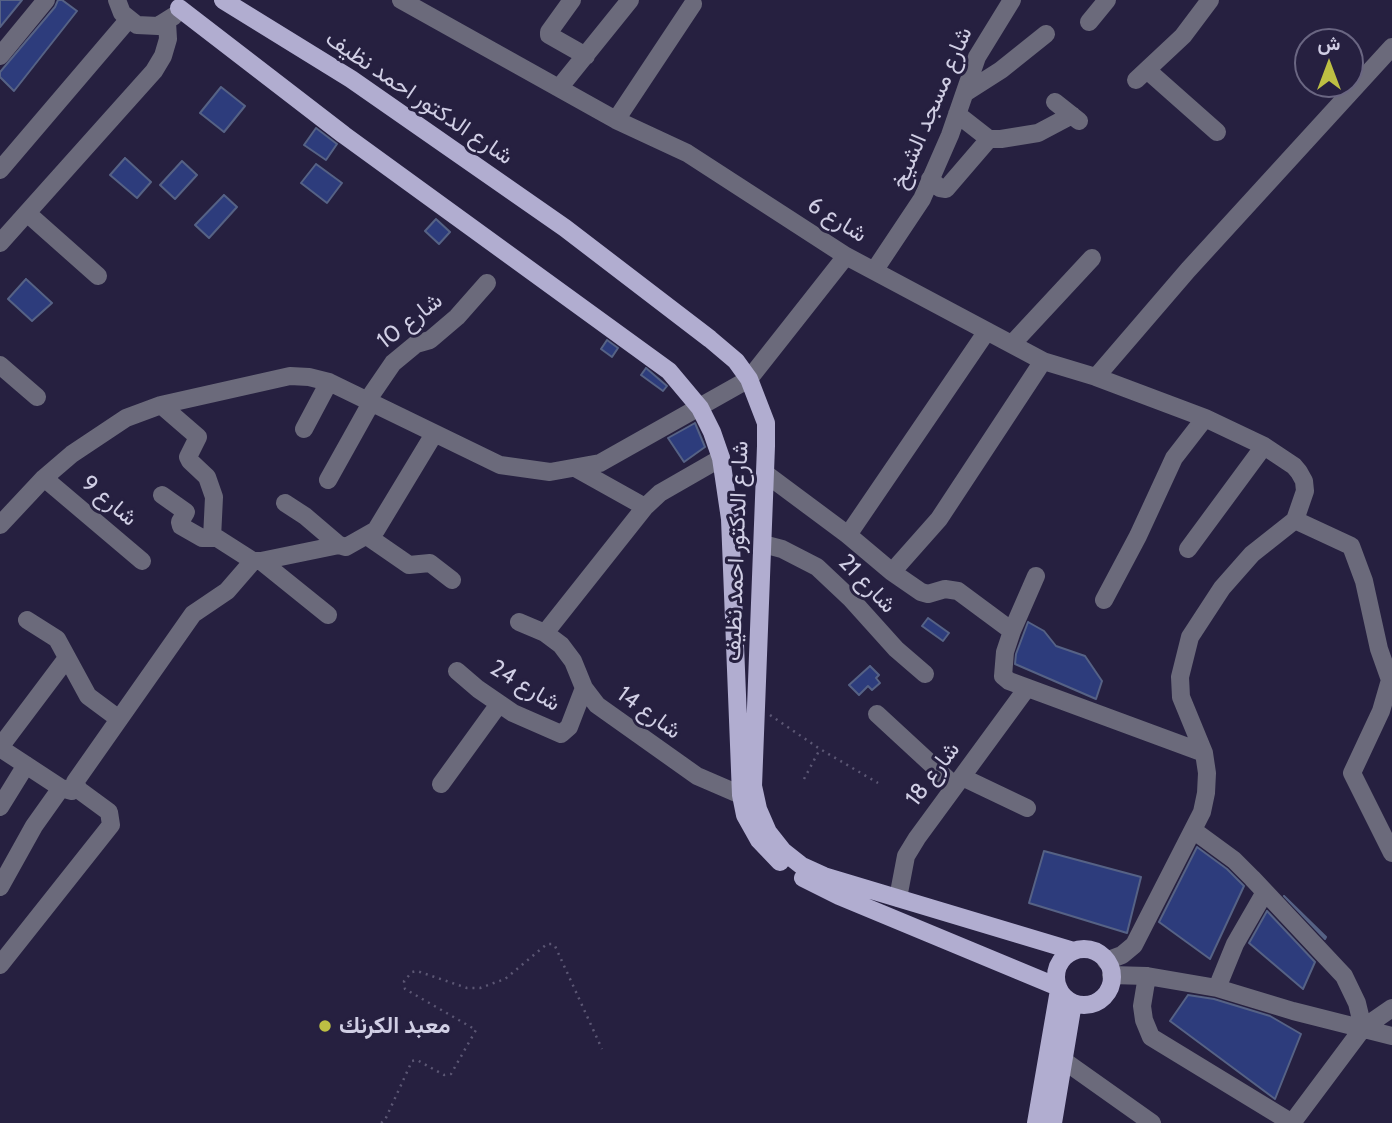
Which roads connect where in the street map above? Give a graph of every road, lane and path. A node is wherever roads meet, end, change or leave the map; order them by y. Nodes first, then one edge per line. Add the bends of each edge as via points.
1 (46, 0) edge
2 (117, 0) edge
3 (223, 0) edge
4 (401, 0) edge
5 (572, 0) edge
6 (630, 0) edge
7 (1012, 0) edge
8 (1107, 0) edge
9 (1210, 0) edge
10 (693, 4) dead end
11 (176, 10) edge
12 (128, 20) junction
13 (1089, 22) dead end
14 (1046, 34) dead end
15 (1392, 47) edge
16 (1, 53) edge
17 (586, 56) junction
18 (559, 88) junction
19 (965, 93) junction
20 (1055, 102) dead end
21 (957, 114) junction
22 (616, 120) junction
23 (1217, 132) dead end
24 (989, 139) junction
25 (0, 170) edge
26 (930, 179) junction
27 (27, 213) junction
28 (0, 243) edge
29 (846, 256) junction
30 (1092, 258) dead end
31 (874, 271) junction
32 (98, 276) dead end
33 (487, 283) dead end
34 (987, 331) junction
35 (1012, 344) junction
36 (1043, 360) junction
37 (0, 365) edge
38 (1096, 377) junction
39 (749, 379) junction
40 (329, 382) junction
41 (37, 397) dead end
42 (369, 402) junction
43 (161, 405) junction
44 (700, 408) junction
45 (1205, 418) junction
46 (304, 429) dead end
47 (434, 434) junction
48 (1264, 446) junction
49 (721, 458) junction
50 (577, 469) junction
51 (766, 474) junction
52 (44, 478) junction
53 (328, 480) dead end
54 (162, 495) dead end
55 (285, 503) dead end
56 (645, 507) junction
57 (1295, 520) junction
58 (0, 526) edge
59 (367, 536) junction
60 (848, 536) junction
61 (212, 538) junction
62 (764, 544) junction
63 (338, 545) junction
64 (1188, 549) dead end
65 (142, 561) dead end
66 (257, 561) junction
67 (892, 572) junction
68 (1036, 576) dead end
69 (452, 580) dead end
70 (1104, 600) dead end
71 (328, 615) dead end
72 (27, 620) dead end
73 (519, 622) dead end
74 (1012, 631) junction
75 (545, 633) junction
76 (67, 658) junction
77 (457, 671) dead end
78 (925, 674) dead end
79 (1391, 681) edge
80 (584, 688) junction
81 (1027, 688) junction
82 (499, 704) junction
83 (756, 705) junction
84 (877, 715) dead end
85 (119, 719) junction
86 (0, 747) edge
87 (820, 749) junction
88 (1204, 753) junction
89 (26, 765) junction
90 (804, 779) dead end
91 (958, 781) junction
92 (878, 783) dead end
93 (441, 784) dead end
94 (70, 789) junction
95 (741, 795) junction
96 (0, 807) edge
97 (1027, 808) dead end
98 (1193, 830) junction
99 (1392, 853) edge
100 (0, 887) edge
101 (1265, 892) junction
102 (898, 898) junction
103 (1074, 951) junction
104 (0, 965) edge
105 (1109, 968) junction
106 (1147, 976) junction
107 (1058, 988) junction
108 (1217, 988) junction
109 (1073, 1003) junction
110 (1392, 1009) edge
111 (1363, 1028) junction
112 (1392, 1036) edge
113 (602, 1049) dead end
114 (1063, 1060) junction
115 (381, 1123) edge
116 (1036, 1123) edge
117 (1053, 1123) edge
118 (1152, 1123) edge
119 (1292, 1123) edge

1 - 16 street
2 - 12 street
3 - 39 main road, شارع الدكتور احمد نظيف via 351,79 565,228 710,339
4 - 18 street, شارع 6
5 - 17 street via 549,35
6 - 17 street
7 - 19 street, شارع مسجد الشيخ via 977,57
8 - 13 street
9 - 23 street via 1183,36 1142,75
10 - 22 street
11 - 12 street via 158,26
11 - 27 street via 154,71
11 - 44 main road, شارع الدكتور احمد نظيف via 669,371
12 - 25 street
14 - 19 street
15 - 38 street
17 - 18 street
18 - 22 street, شارع 6
19 - 21 street, شارع مسجد الشيخ
20 - 24 street via 1075,118 1038,134
21 - 24 street
21 - 26 street, شارع مسجد الشيخ
22 - 29 street, شارع 6 via 687,153
24 - 26 street via 946,189
26 - 31 street, شارع مسجد الشيخ via 922,199
27 - 28 street
27 - 32 street
29 - 31 street, شارع 6
29 - 39 street
30 - 35 street
31 - 34 street, شارع 6
33 - 42 street, شارع 10 via 430,340 416,344 393,363
34 - 35 street, شارع 6
34 - 60 street
35 - 36 street, شارع 6
36 - 38 street, شارع 6
36 - 67 street via 939,519
37 - 41 street
38 - 45 street, شارع 6
39 - 44 street
39 - 51 main road, شارع الدكتور احمد نظيف via 765,423
40 - 42 street
40 - 43 street via 290,376
40 - 46 street
42 - 47 street
42 - 53 street, شارع 10
43 - 52 street via 98,435
43 - 61 street via 198,437 188,457 207,477 215,497
44 - 49 main road, شارع الدكتور احمد نظيف
44 - 50 street via 624,452
45 - 48 street, شارع 6
45 - 70 street via 1174,458
47 - 50 street via 500,464 550,472
47 - 59 street via 376,530
48 - 57 street, شارع 6 via 1294,466 1304,481
48 - 64 street
49 - 56 street
49 - 95 main road, شارع الدكتور احمد نظيف via 730,519
50 - 56 street
51 - 60 street
51 - 62 main road, شارع الدكتور احمد نظيف
52 - 58 street
52 - 65 street, شارع 9
54 - 61 street via 186,512 181,526 197,536
55 - 63 street
56 - 75 street
57 - 79 street via 1346,543 1355,552
57 - 88 street via 1252,554 1222,588 1190,637 1180,677 1181,697
59 - 63 street via 346,547
59 - 69 street via 409,565 430,563
60 - 67 street
61 - 66 street
62 - 78 street, شارع 21 via 817,567
62 - 83 main road, شارع الدكتور احمد نظيف
63 - 66 street
66 - 71 street
66 - 85 street via 227,591 193,614
67 - 74 street via 928,594 958,591
68 - 74 street
72 - 76 street via 57,639
73 - 75 street, شارع 14
74 - 81 street via 1003,676
75 - 80 street, شارع 14 via 573,661
76 - 85 street via 88,696
76 - 86 street
77 - 82 street, شارع 24
79 - 99 street via 1352,774
80 - 82 street, شارع 24 via 569,727 561,734
80 - 95 street, شارع 14 via 597,705 657,750 697,776
81 - 88 street
81 - 91 street, شارع 18
82 - 93 street
83 - 87 path
83 - 102 main road, شارع الدكتور احمد نظيف via 753,786 768,832 802,866
84 - 91 street
85 - 94 street via 76,787
86 - 89 street
87 - 90 path
87 - 92 path
88 - 98 street via 1206,793
89 - 94 street
89 - 96 street
91 - 97 street
91 - 102 street, شارع 18 via 906,856
94 - 100 street via 33,826
94 - 104 street via 109,812 111,825
95 - 107 main road, شارع الدكتور احمد نظيف via 745,815 759,840 796,874
98 - 101 street via 1234,860
98 - 105 street via 1134,944
101 - 108 street via 1235,944
101 - 111 street via 1344,976
102 - 103 main road, شارع الدكتور احمد نظيف
103 - 105 main road via 1092,951
103 - 107 main road via 1058,966
105 - 106 street
105 - 109 main road via 1107,993 1100,1000
106 - 108 street
106 - 119 street via 1142,1006 1151,1037
107 - 109 main road
107 - 116 main road
108 - 111 street
109 - 114 main road
110 - 111 street
111 - 112 street
111 - 119 street
113 - 115 path via 554,945 547,944 505,979 480,988 412,972 404,981 405,989 476,1030 451,1074 412,1061
114 - 117 main road
114 - 118 street

